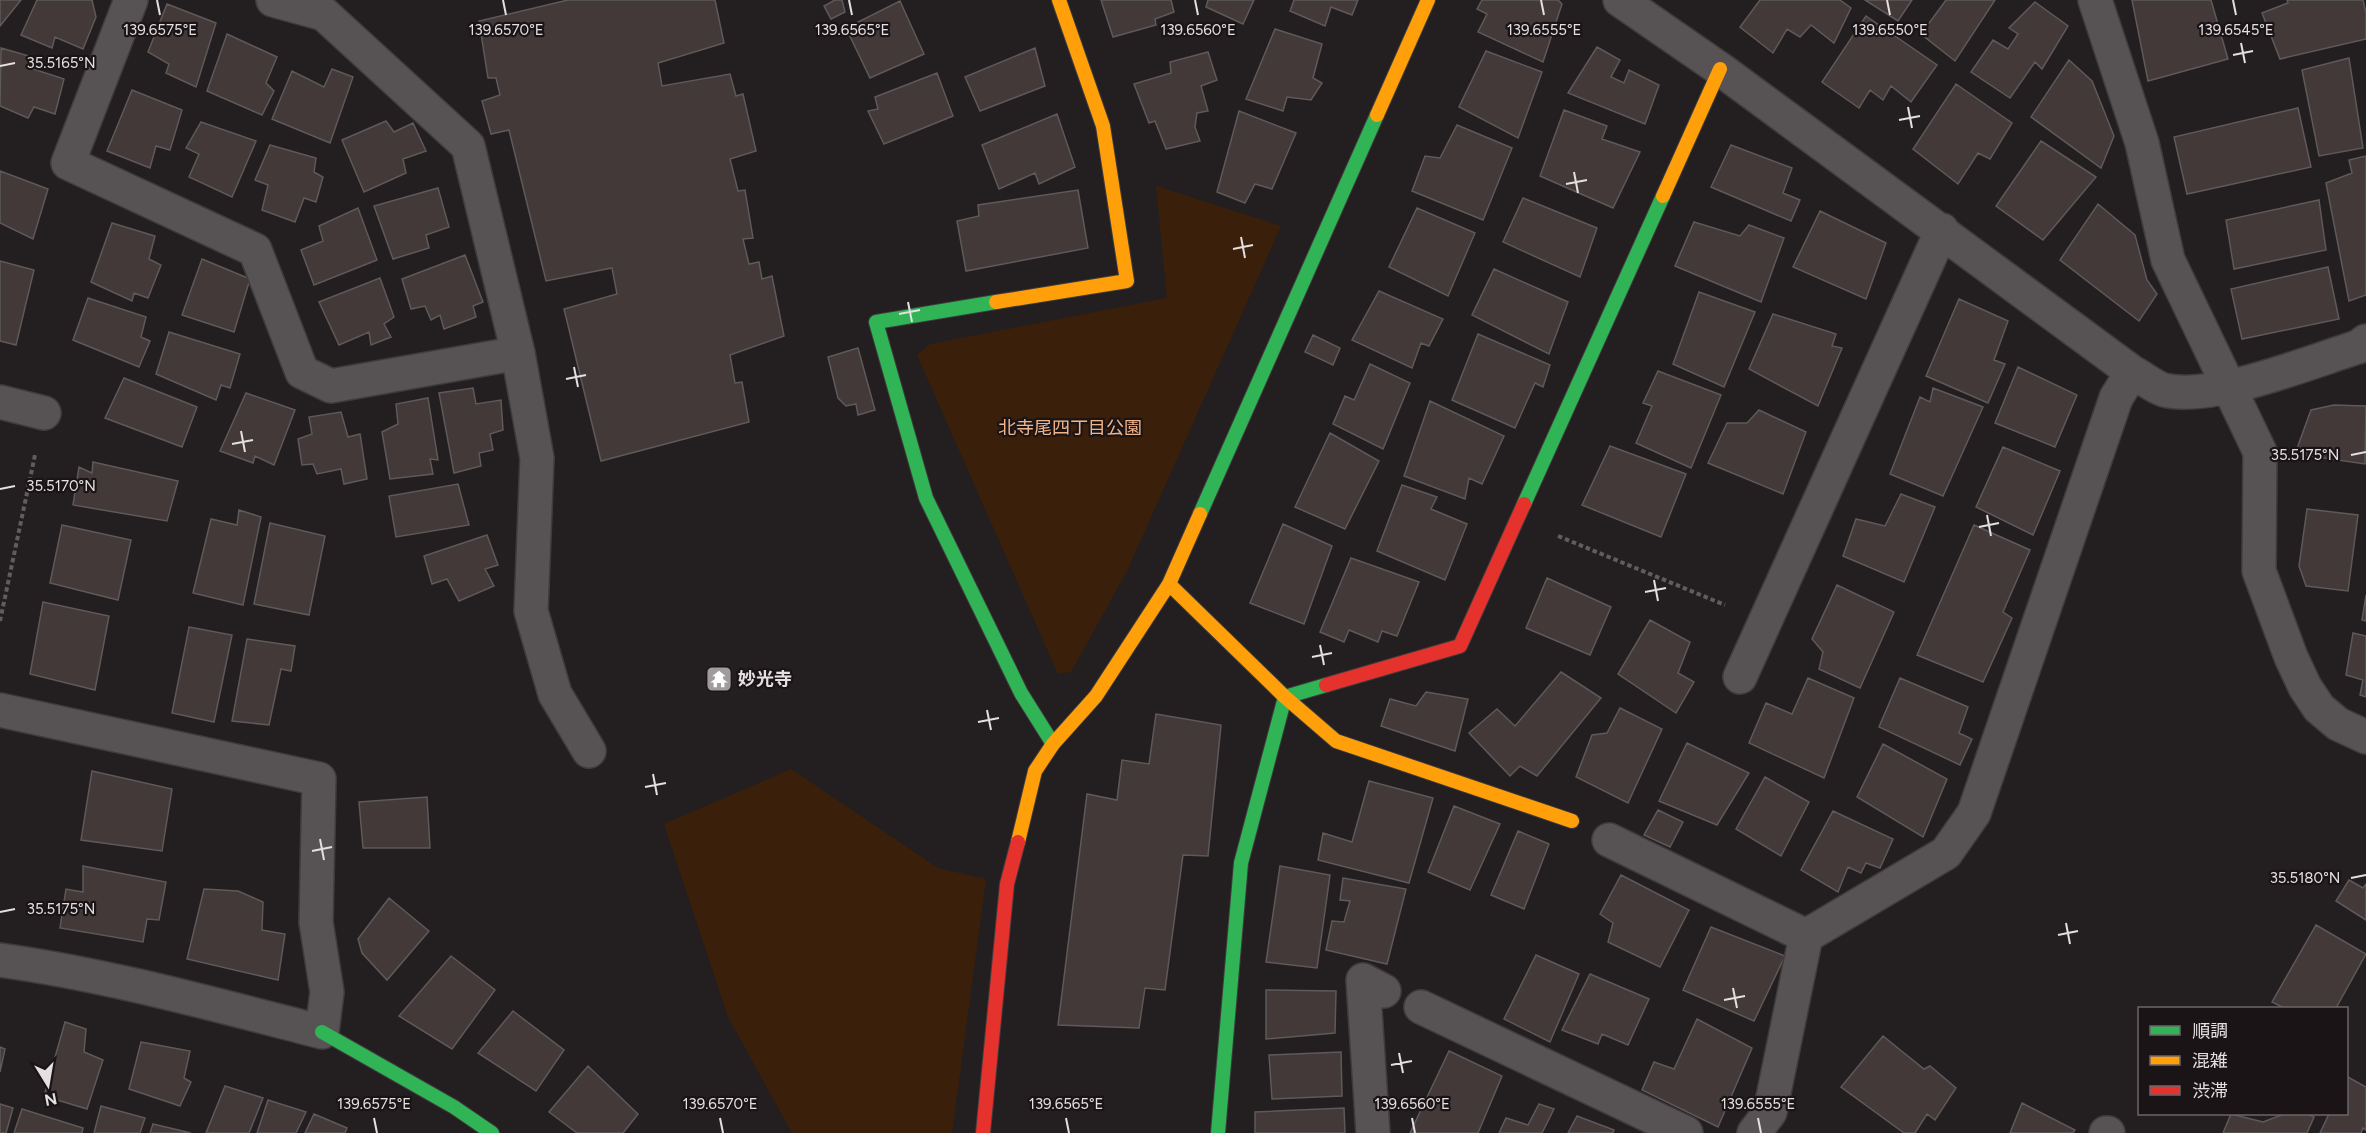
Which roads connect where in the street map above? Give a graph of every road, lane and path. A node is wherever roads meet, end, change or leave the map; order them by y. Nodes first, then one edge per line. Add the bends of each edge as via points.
1 (130, 0) edge
2 (273, 0) edge
3 (1059, 0) edge
4 (1428, 0) edge
5 (1620, 0) edge
6 (2095, 0) edge
7 (1720, 69) junction
8 (1942, 230) junction
9 (2366, 341) edge
10 (518, 353) junction
11 (2132, 372) junction
12 (2229, 387) junction
13 (0, 402) edge
14 (44, 413) joint
15 (1517, 519) junction
16 (1169, 584) junction
17 (0, 621) edge
18 (1765, 621) junction
19 (1740, 677) dead end
20 (1285, 697) junction
21 (0, 710) edge
22 (2366, 737) edge
23 (1053, 744) junction
24 (589, 751) dead end
25 (1572, 822) dead end
26 (1609, 840) dead end
27 (1806, 936) junction
28 (0, 960) edge
29 (1384, 991) dead end
30 (1421, 1006) dead end
31 (322, 1032) junction
32 (492, 1133) edge
33 (983, 1133) edge
34 (1218, 1133) edge
35 (1373, 1133) edge
36 (1686, 1133) edge
37 (1754, 1133) edge

1 - 10 street via 68,164 255,250 303,372 332,386
2 - 10 street via 324,15 468,146
3 - 23 street via 1103,126 1127,281 876,322 926,498 1021,693
4 - 16 street
5 - 7 street
6 - 12 street via 2142,143 2168,260
7 - 8 street
7 - 15 street
8 - 11 street
8 - 18 street
9 - 12 street via 2358,347
10 - 24 street via 537,458 531,611 555,694
11 - 12 street via 2163,390
11 - 27 street via 2116,398 1974,813 1946,853
12 - 22 street via 2260,452 2259,571 2291,657 2319,708 2338,724
13 - 14 street
14 - 17 path
15 - 18 path
15 - 20 street via 1460,646
16 - 20 street
16 - 23 street via 1096,696
18 - 19 street
20 - 25 street via 1336,741
20 - 34 street via 1241,863
21 - 31 street via 319,779 316,922 327,992
23 - 33 street via 1035,771 1007,884
26 - 27 street
27 - 37 street via 1770,1112
28 - 31 street via 165,993
29 - 35 street via 1363,980
30 - 36 street
31 - 32 street

